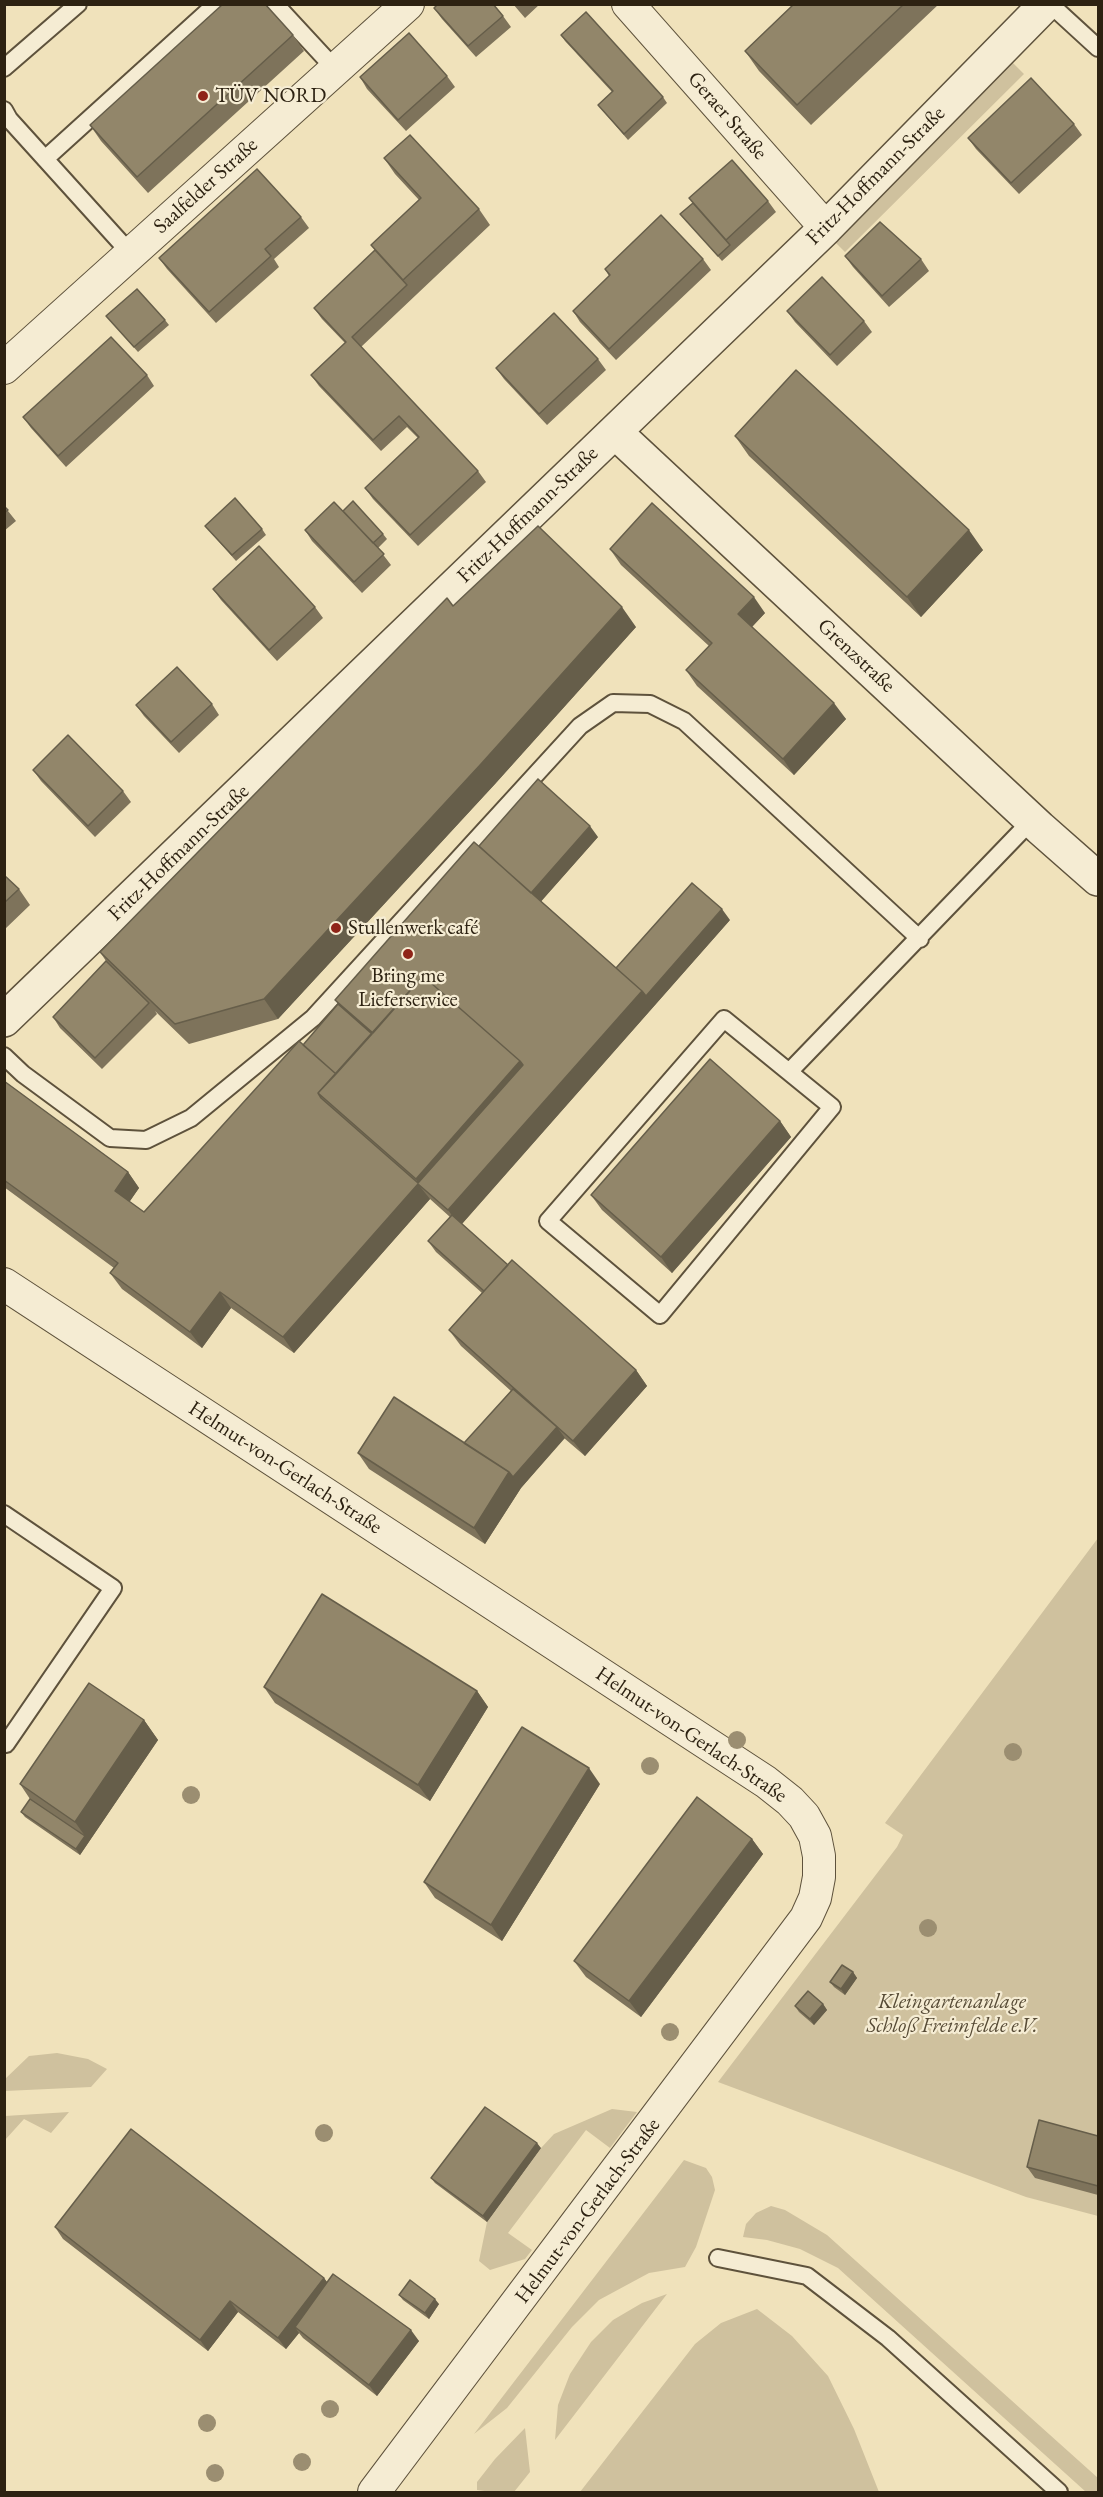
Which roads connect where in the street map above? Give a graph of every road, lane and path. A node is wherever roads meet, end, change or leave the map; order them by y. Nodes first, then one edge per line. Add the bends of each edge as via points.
1 (78, 4) edge
2 (216, 4) edge
3 (275, 4) edge
4 (408, 4) edge
5 (628, 4) edge
6 (1048, 4) edge
7 (1098, 48) edge
8 (4, 68) edge
9 (336, 70) junction
10 (4, 110) edge
11 (45, 159) junction
12 (826, 228) junction
13 (131, 254) junction
14 (4, 368) edge
15 (615, 432) junction
16 (1032, 820) junction
17 (1098, 879) edge
18 (920, 939) junction
19 (4, 1020) edge
20 (4, 1056) edge
21 (789, 1072) junction
22 (4, 1284) edge
23 (4, 1514) edge
24 (6, 1744) edge
25 (718, 2258) dead end
26 (374, 2493) edge
27 (1059, 2493) edge

1 - 8 lane
2 - 11 lane
3 - 9 lane
4 - 9 street, Saalfelder Straße
5 - 12 street, Geraer Straße
6 - 7 lane
6 - 12 street, Fritz-Hoffmann-Straße
9 - 13 street, Saalfelder Straße
10 - 11 lane
11 - 13 lane
12 - 15 street, Fritz-Hoffmann-Straße
13 - 14 street, Saalfelder Straße
15 - 16 street, Grenzstraße
15 - 19 street, Fritz-Hoffmann-Straße
16 - 17 street, Grenzstraße
16 - 18 lane
18 - 20 lane via 684,721 650,704 612,703 580,726 313,1018 191,1118 146,1140 110,1138
18 - 21 lane
21 - 21 lane via 723,1019 548,1221 660,1315 832,1107
22 - 26 street, Helmut-von-Gerlach-Straße via 766,1782 804,1816 814,1836 819,1877 806,1918
23 - 24 lane via 113,1588
25 - 27 lane via 807,2276 888,2338

